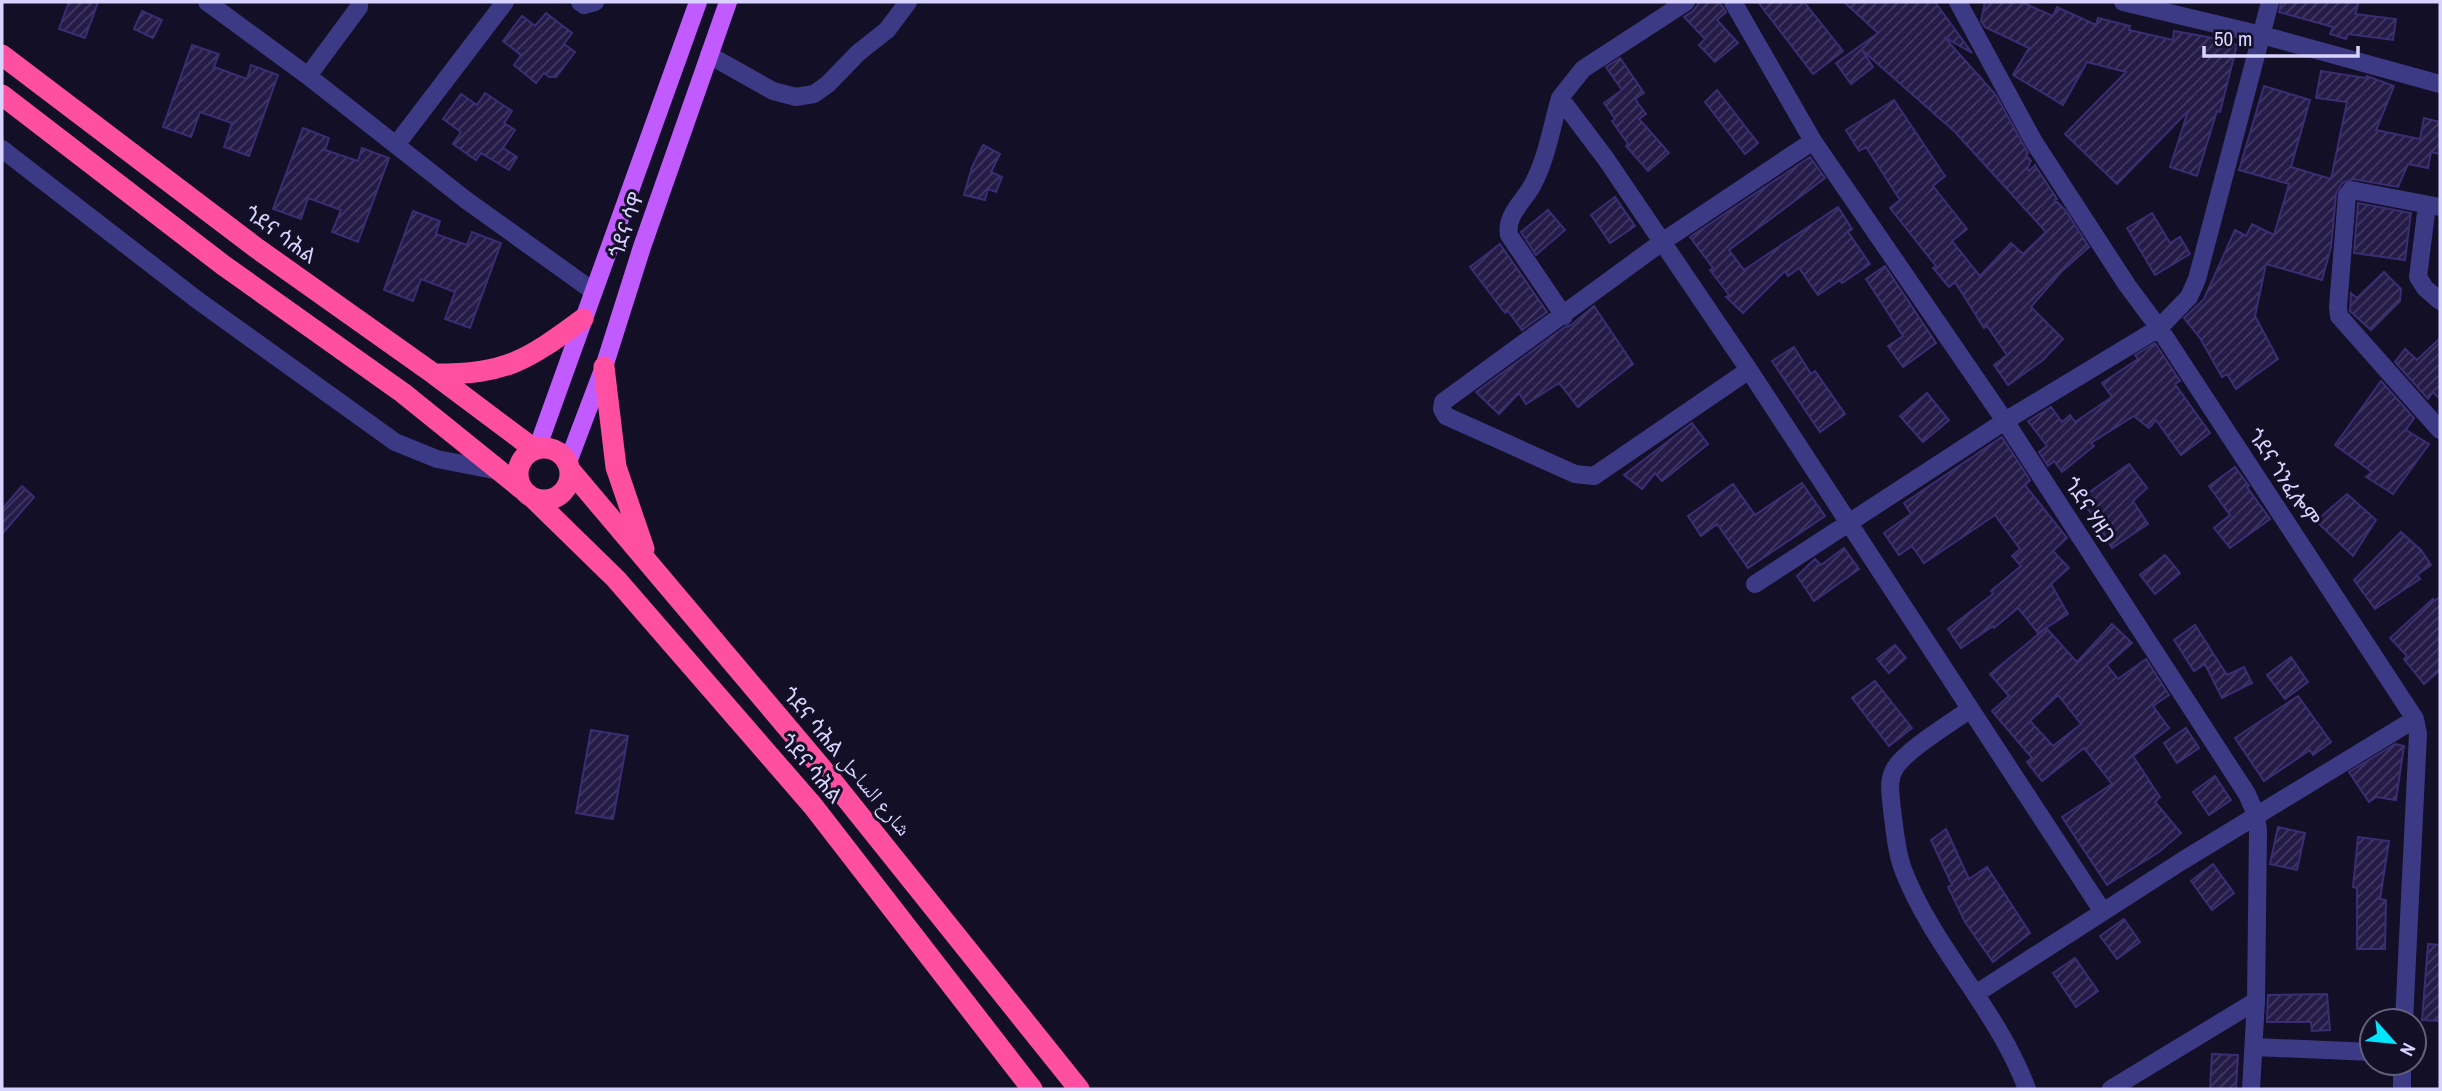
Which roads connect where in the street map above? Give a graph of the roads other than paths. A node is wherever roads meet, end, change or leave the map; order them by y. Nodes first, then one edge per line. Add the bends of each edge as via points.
1 (207, 2) edge
2 (505, 2) edge
3 (580, 2) edge
4 (595, 2) edge
5 (698, 2) edge
6 (728, 2) edge
7 (908, 2) edge
8 (1685, 2) edge
9 (1733, 2) edge
10 (1958, 2) edge
11 (2123, 2) edge
12 (2270, 2) edge
13 (360, 3) edge
14 (2262, 35) junction
15 (2, 55) edge
16 (709, 55) junction
17 (308, 76) junction
18 (2440, 84) edge
19 (2, 95) edge
20 (1560, 98) junction
21 (1813, 141) junction
22 (396, 145) junction
23 (2, 149) edge
24 (2434, 206) edge
25 (1662, 242) junction
26 (593, 291) junction
27 (2440, 301) edge
28 (1564, 316) junction
29 (583, 319) junction
30 (2159, 327) junction
31 (604, 368) junction
32 (1749, 370) junction
33 (434, 374) junction
34 (2005, 421) junction
35 (2440, 430) edge
36 (536, 449) junction
37 (569, 466) junction
38 (499, 471) junction
39 (528, 494) junction
40 (1847, 522) junction
41 (649, 564) junction
42 (1755, 584) dead end
43 (686, 607) junction
44 (660, 630) junction
45 (1970, 709) junction
46 (2415, 719) junction
47 (2256, 815) junction
48 (881, 841) junction
49 (856, 861) junction
50 (2103, 912) junction
51 (1977, 993) junction
52 (2256, 1001) junction
53 (2405, 1007) edge
54 (2254, 1047) junction
55 (2358, 1051) edge
56 (1032, 1089) edge
57 (1079, 1089) edge
58 (2027, 1089) edge
59 (2111, 1089) edge
60 (2251, 1089) edge

1 - 17 street
2 - 22 street
3 - 4 street
5 - 26 main road, ጎደና ሳዋ
6 - 16 main road, ጎደና ሳዋ
7 - 16 street via 887,30 814,94 796,97 773,91
8 - 20 street via 1583,69
9 - 21 street, ጎደና ሃዘጋ
10 - 30 street, ጎደና ጎንፈሎም via 2034,142
11 - 14 street
12 - 14 street
13 - 17 street
14 - 18 street
14 - 30 street via 2197,279 2189,297
15 - 33 highway, ጎደና ሳሕል via 255,247
16 - 31 main road, ጎደና ሳዋ
17 - 22 street
19 - 38 highway, ጎደና ሳሕል via 223,265 403,393
20 - 25 street
20 - 28 street via 1535,180 1508,226 1509,235
21 - 25 street
21 - 34 street, ጎደና ሃዘጋ
22 - 26 street
23 - 38 street via 196,299 395,442 438,459
24 - 27 street via 2418,277
24 - 35 street via 2351,190 2338,313
25 - 28 street
25 - 32 street
26 - 29 main road, ጎደና ሳዋ
28 - 32 street via 1443,402 1446,416 1575,474 1594,476
29 - 33 highway via 512,365 471,374
29 - 36 main road, ጎደና ሳዋ
30 - 34 street
30 - 46 street, ጎደና ጎንፈሎም
31 - 37 main road, ጎደና ሳዋ
31 - 41 highway via 616,467
32 - 40 street
33 - 36 highway, ጎደና ሳሕል
34 - 40 street
34 - 47 street, ጎደና ሃዘጋ via 2247,794
36 - 37 highway, ጎደና ሳሕል via 555,450
36 - 39 highway via 522,459 517,474
37 - 39 highway via 563,493 549,500
37 - 41 highway, ጎደና ሳሕል شارع الساحل
38 - 39 highway, ጎደና ሳሕል
39 - 44 highway, ጎደና ሳሕል via 616,579
40 - 42 street
40 - 45 street
41 - 43 highway, ጎደና ሳሕል شارع الساحل
43 - 44 highway
43 - 48 highway, ጎደና ሳሕል شارع الساحل
44 - 49 highway, ጎደና ሳሕል
45 - 50 street
45 - 51 street via 1902,759 1889,784 1903,871 1922,911
46 - 47 street
46 - 53 street, ጎደና ጎንፈሎም via 2418,734
47 - 50 street
47 - 52 street, ጎደና ሃዘጋ
48 - 49 highway
48 - 57 highway, ጎደና ሳሕል شارع الساحل
49 - 56 highway, ጎደና ሳሕል
50 - 51 street
51 - 58 street
52 - 54 street, ጎደና ሃዘጋ
52 - 59 street
54 - 55 street
54 - 60 street, ጎደና ሃዘጋ

